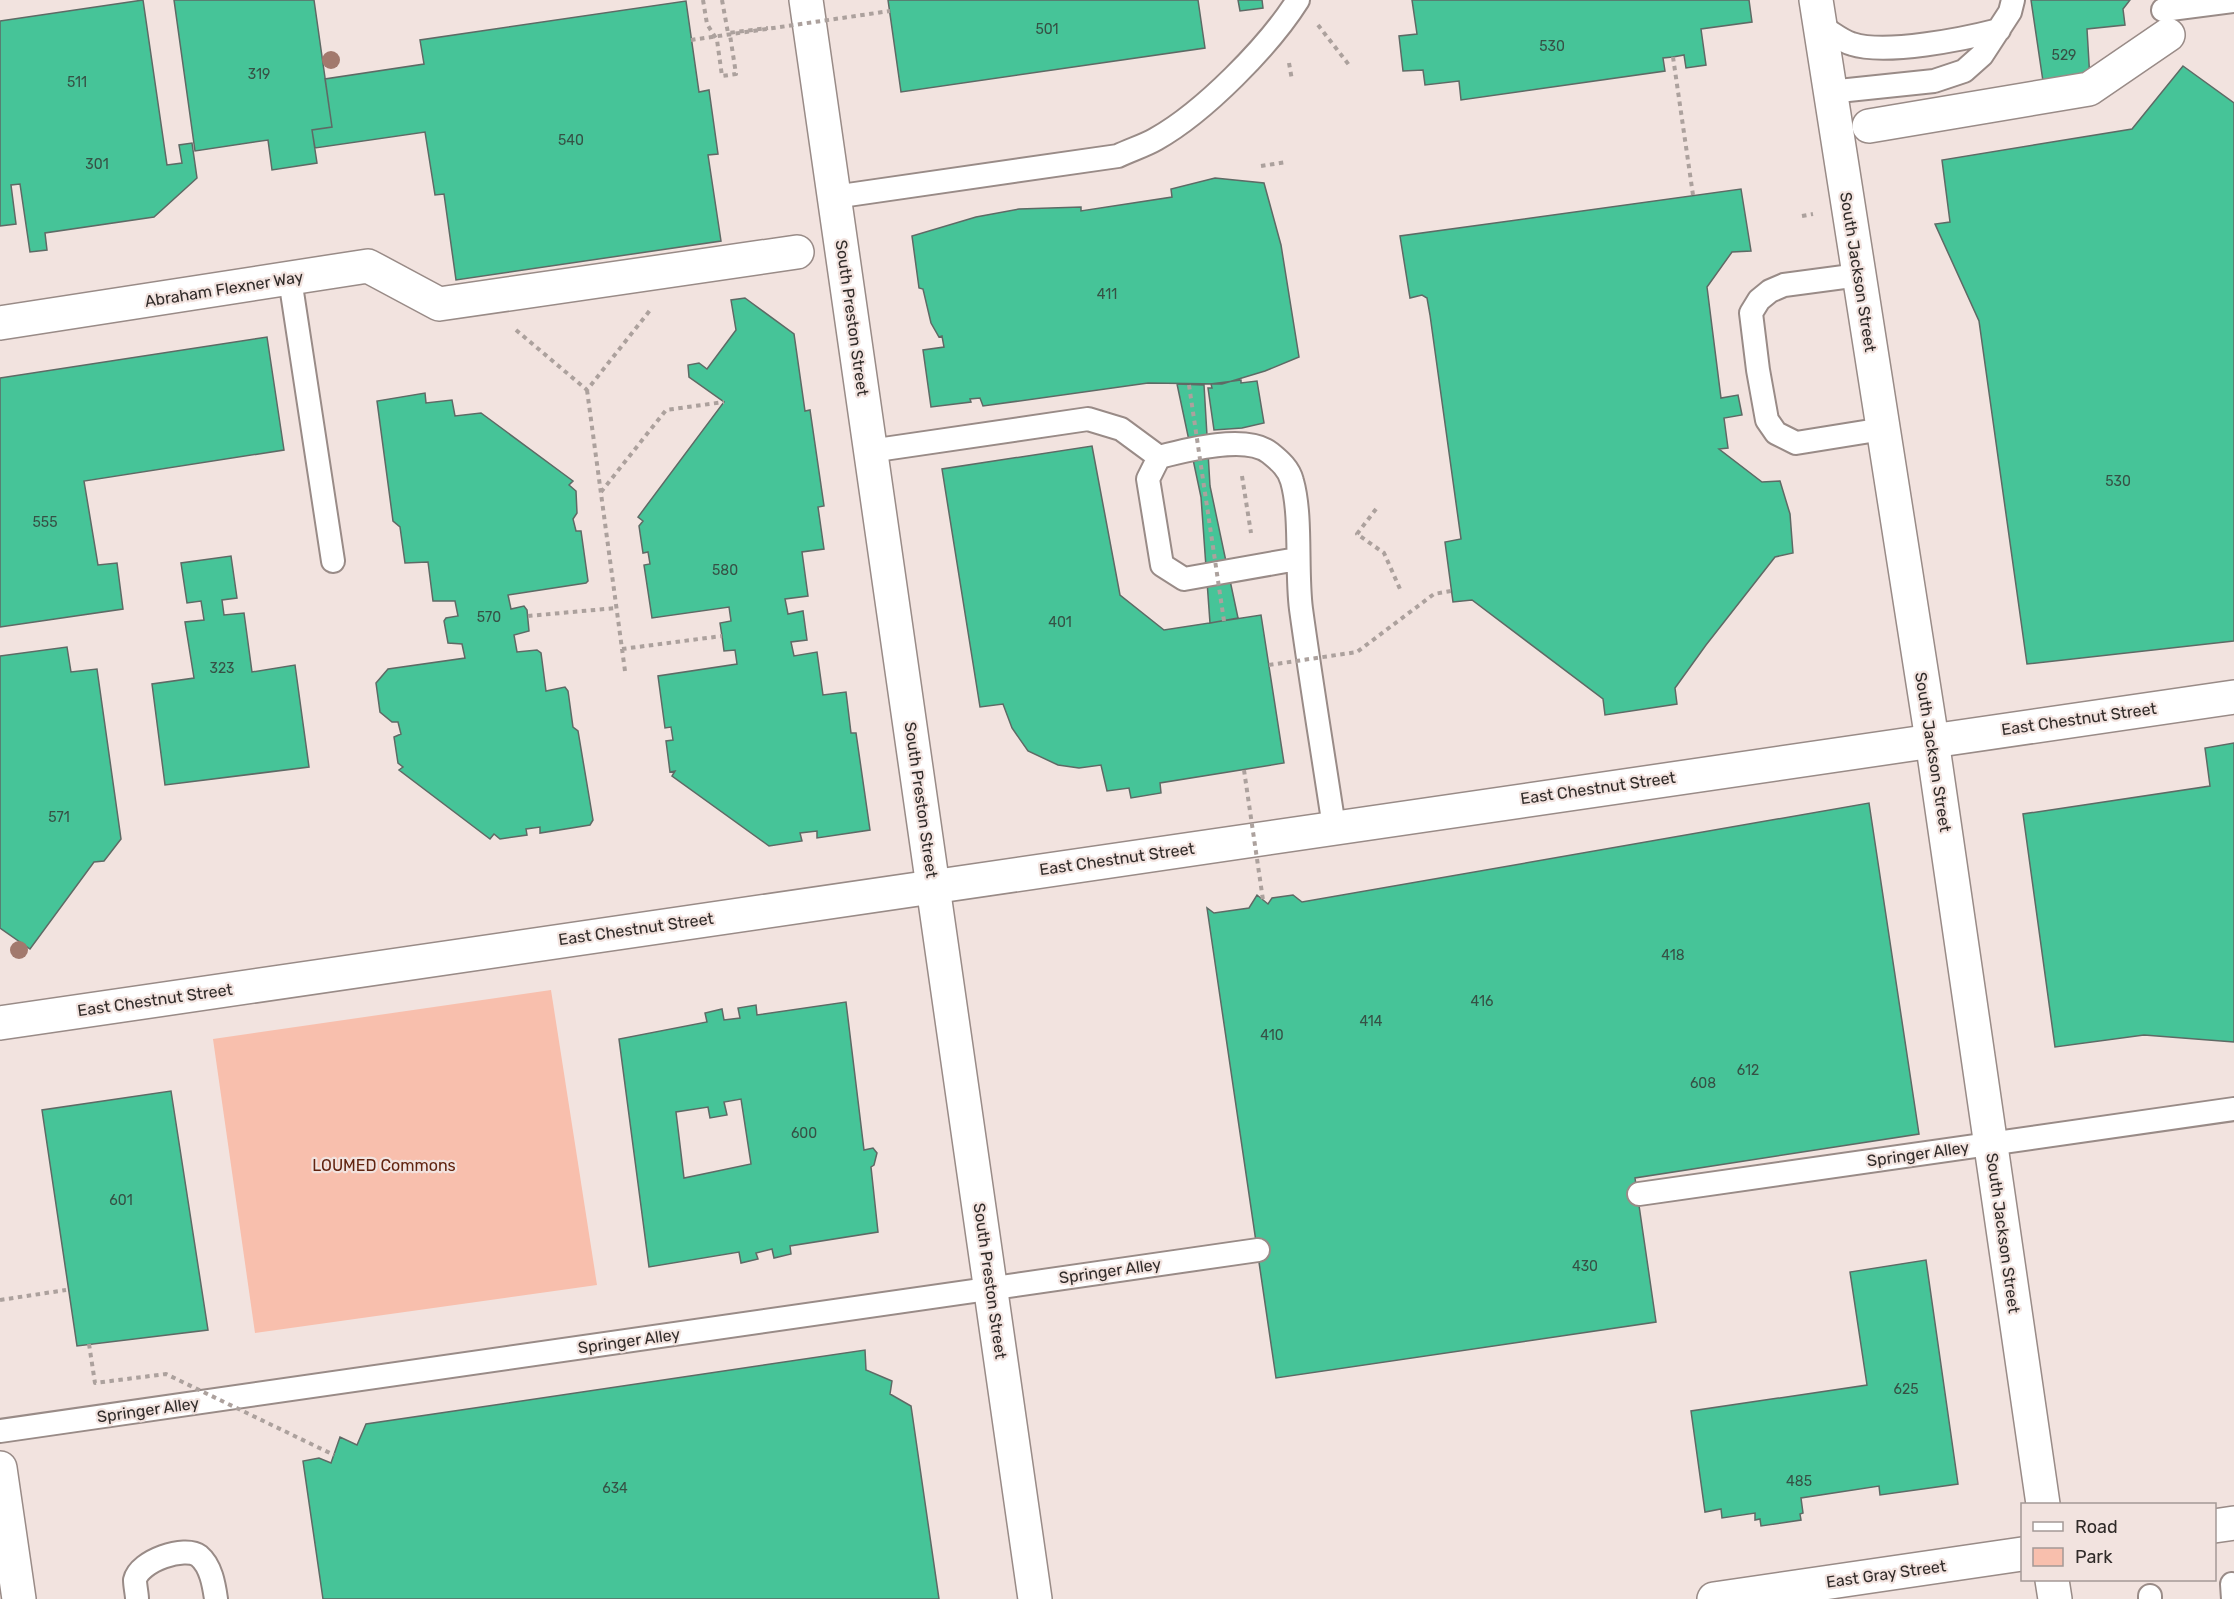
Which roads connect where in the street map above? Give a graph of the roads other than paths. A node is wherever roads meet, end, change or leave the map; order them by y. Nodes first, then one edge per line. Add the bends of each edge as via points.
1 (806, 0) edge
2 (1298, 0) edge
3 (2013, 0) edge
4 (2234, 1) edge
5 (1818, 13) edge
6 (2165, 22) joint
7 (1999, 30) junction
8 (1829, 92) junction
9 (1869, 126) dead end
10 (834, 197) junction
11 (797, 252) dead end
12 (1858, 275) junction
13 (290, 279) junction
14 (0, 323) edge
15 (1883, 429) junction
16 (870, 451) junction
17 (1159, 457) junction
18 (1297, 559) junction
19 (333, 561) dead end
20 (2234, 697) edge
21 (1932, 740) junction
22 (1334, 827) junction
23 (933, 885) junction
24 (0, 1023) edge
25 (2234, 1109) edge
26 (1990, 1144) junction
27 (1639, 1194) dead end
28 (1258, 1250) dead end
29 (991, 1288) junction
30 (0, 1431) edge
31 (0, 1468) edge
32 (2043, 1503) edge
33 (2234, 1523) edge
34 (2216, 1526) edge
35 (2021, 1554) edge
36 (2052, 1581) edge
37 (1819, 1591) edge
38 (19, 1599) edge
39 (137, 1599) edge
40 (216, 1599) edge
41 (1035, 1599) edge
42 (1714, 1599) edge
43 (2055, 1599) edge

1 - 10 street, South Preston Street
2 - 10 lane via 1259,52 1190,114 1156,139 1118,156
3 - 7 lane
4 - 6 lane
5 - 7 lane via 1852,44 1895,47 1960,40
5 - 8 street, South Jackson Street
6 - 9 street via 2089,89
7 - 8 lane via 1983,56 1964,71 1934,81
8 - 12 street, South Jackson Street
10 - 16 street, South Preston Street
11 - 13 street, Abraham Flexner Way via 439,304 368,266
12 - 15 street, South Jackson Street
12 - 15 lane via 1784,285 1759,300 1751,313 1758,370 1767,420 1776,433 1796,443
13 - 14 street, Abraham Flexner Way
13 - 19 lane
15 - 21 street, South Jackson Street
16 - 17 lane via 1088,419 1127,432
16 - 23 street, South Preston Street
17 - 18 lane via 1254,444 1268,451 1287,470 1292,482
17 - 18 lane via 1148,479 1162,565 1184,579
18 - 22 lane
20 - 21 street, East Chestnut Street
21 - 22 street, East Chestnut Street
21 - 26 street, South Jackson Street
22 - 23 street, East Chestnut Street
23 - 24 street, East Chestnut Street
23 - 29 street, South Preston Street
25 - 26 lane, Springer Alley
26 - 27 lane, Springer Alley
26 - 32 street, South Jackson Street
28 - 29 lane, Springer Alley
29 - 30 lane, Springer Alley
29 - 41 street, South Preston Street
31 - 38 street
33 - 34 street
35 - 37 street, East Gray Street
36 - 43 street
37 - 42 street, East Gray Street
39 - 40 lane via 135,1580 141,1569 161,1557 186,1552 197,1554 205,1562

